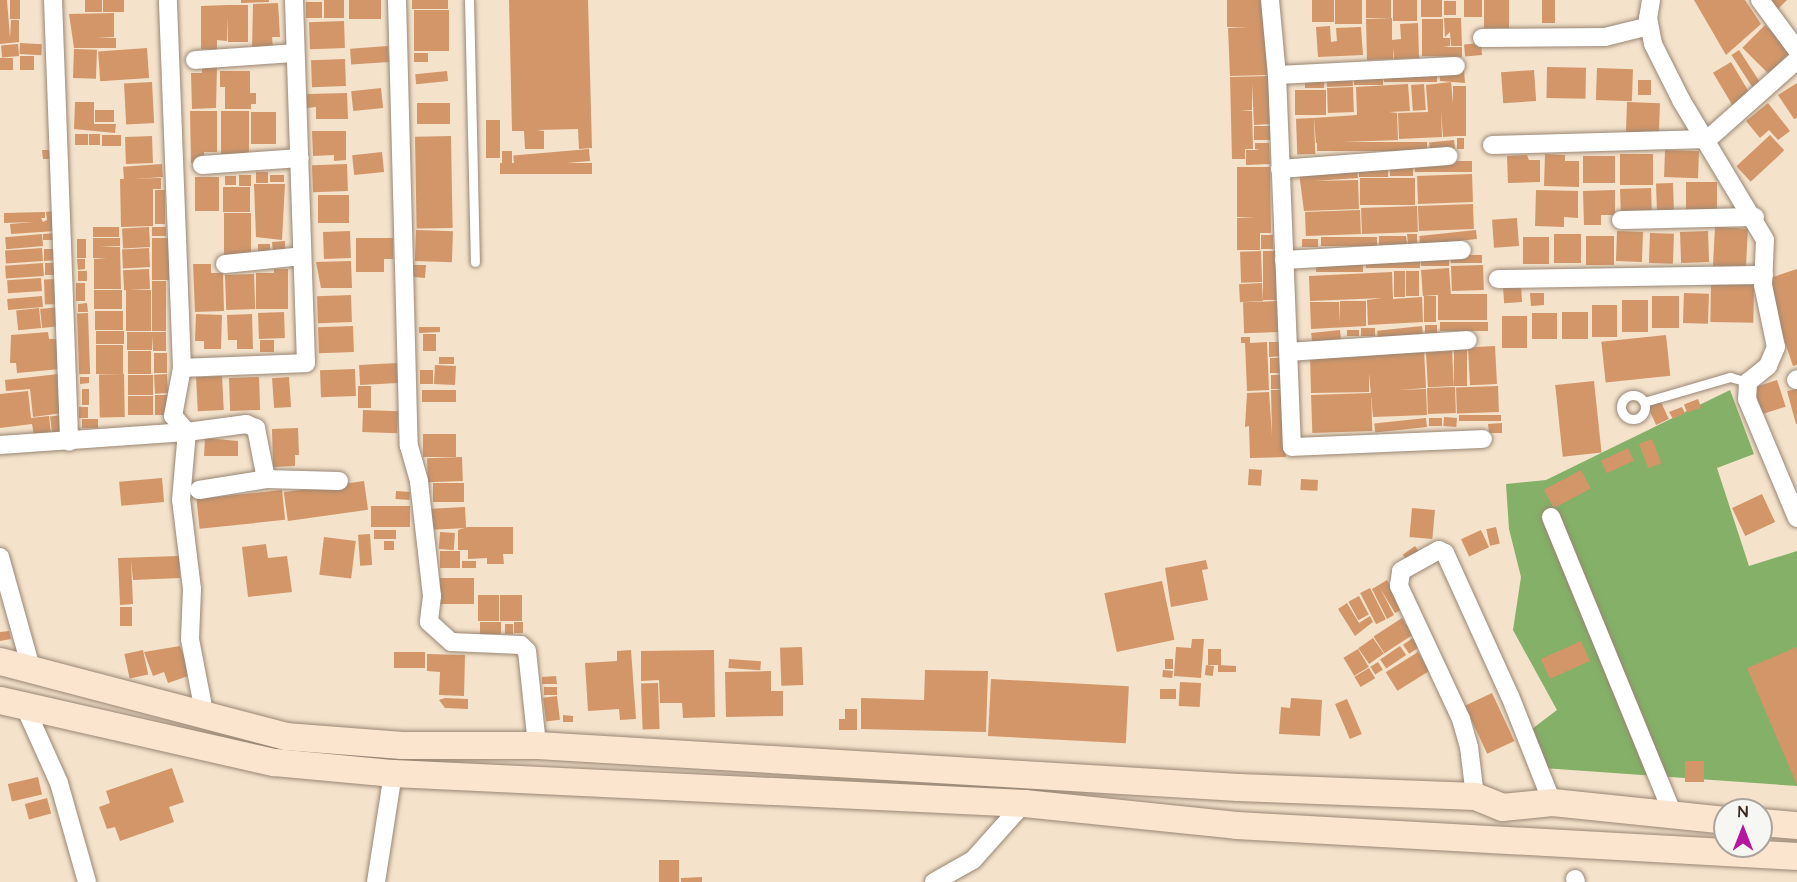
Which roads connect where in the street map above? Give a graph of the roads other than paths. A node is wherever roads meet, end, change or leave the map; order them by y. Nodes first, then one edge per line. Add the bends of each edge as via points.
1 (53, 0) edge
2 (168, 0) edge
3 (294, 0) edge
4 (398, 0) edge
5 (469, 0) edge
6 (1270, 0) edge
7 (1651, 0) edge
8 (1760, 0) edge
9 (1649, 26) junction
10 (1482, 38) dead end
11 (1797, 50) edge
12 (296, 53) junction
13 (195, 60) dead end
14 (1797, 60) edge
15 (1456, 66) dead end
16 (1277, 75) junction
17 (1708, 139) junction
18 (1492, 145) dead end
19 (1448, 156) dead end
20 (300, 158) junction
21 (202, 165) dead end
22 (1280, 169) junction
23 (1755, 217) junction
24 (1621, 220) dead end
25 (1462, 250) dead end
26 (303, 256) junction
27 (1284, 260) junction
28 (475, 262) dead end
29 (225, 264) dead end
30 (1764, 275) junction
31 (1497, 279) dead end
32 (1468, 340) dead end
33 (1289, 352) junction
34 (182, 368) junction
35 (1748, 382) junction
36 (1644, 402) dead end
37 (187, 432) junction
38 (1483, 439) dead end
39 (69, 442) junction
40 (0, 445) edge
41 (266, 479) junction
42 (339, 481) dead end
43 (199, 490) dead end
44 (1551, 517) dead end
45 (1797, 519) edge
46 (0, 557) edge
47 (0, 661) edge
48 (31, 668) junction
49 (12, 702) edge
50 (205, 717) junction
51 (537, 745) junction
52 (393, 773) junction
53 (1238, 786) junction
54 (1475, 796) junction
55 (1552, 802) junction
56 (1024, 803) junction
57 (1674, 817) junction
58 (1713, 819) edge
59 (1773, 823) edge
60 (1236, 825) junction
61 (1797, 825) edge
62 (1797, 856) edge
63 (958, 876) edge
64 (87, 882) edge
65 (376, 882) edge
66 (934, 882) edge

1 - 39 street
2 - 34 street
3 - 12 street
4 - 51 street via 409,446 419,482 432,596 429,622 451,642 521,645 527,651
5 - 28 lane
6 - 16 street
7 - 9 street
8 - 11 street
9 - 10 street via 1605,37
9 - 17 street via 1653,44 1676,91
12 - 13 street
12 - 20 street
14 - 17 street
15 - 16 street
16 - 22 street
17 - 18 street
17 - 23 street
19 - 22 street
20 - 21 street
20 - 26 street
22 - 27 street
23 - 24 street
23 - 30 street via 1765,240
25 - 27 street
26 - 29 street
26 - 34 street via 306,363
27 - 33 street
30 - 31 street
30 - 35 street via 1776,348 1768,366
32 - 33 street
33 - 38 street via 1293,447
34 - 37 street via 173,416
35 - 36 lane via 1730,377
35 - 45 street via 1747,399
37 - 39 street
37 - 41 street via 246,423 256,428
37 - 50 street via 181,500 192,589 190,639
39 - 40 street via 29,440
41 - 42 street
41 - 43 street
44 - 57 street
46 - 48 street
47 - 48 main road
48 - 50 main road
49 - 52 main road via 274,762
49 - 64 street via 59,783
50 - 51 main road via 285,736 402,745
51 - 53 main road
52 - 56 main road
52 - 65 street
53 - 54 main road
53 - 60 main road
54 - 55 main road via 1502,807
54 - 55 street via 1461,719 1399,586 1401,572 1439,550 1445,553 1506,686
55 - 57 main road
56 - 60 main road
56 - 63 street via 994,841
57 - 58 main road
59 - 61 main road
60 - 62 main road
63 - 66 street

